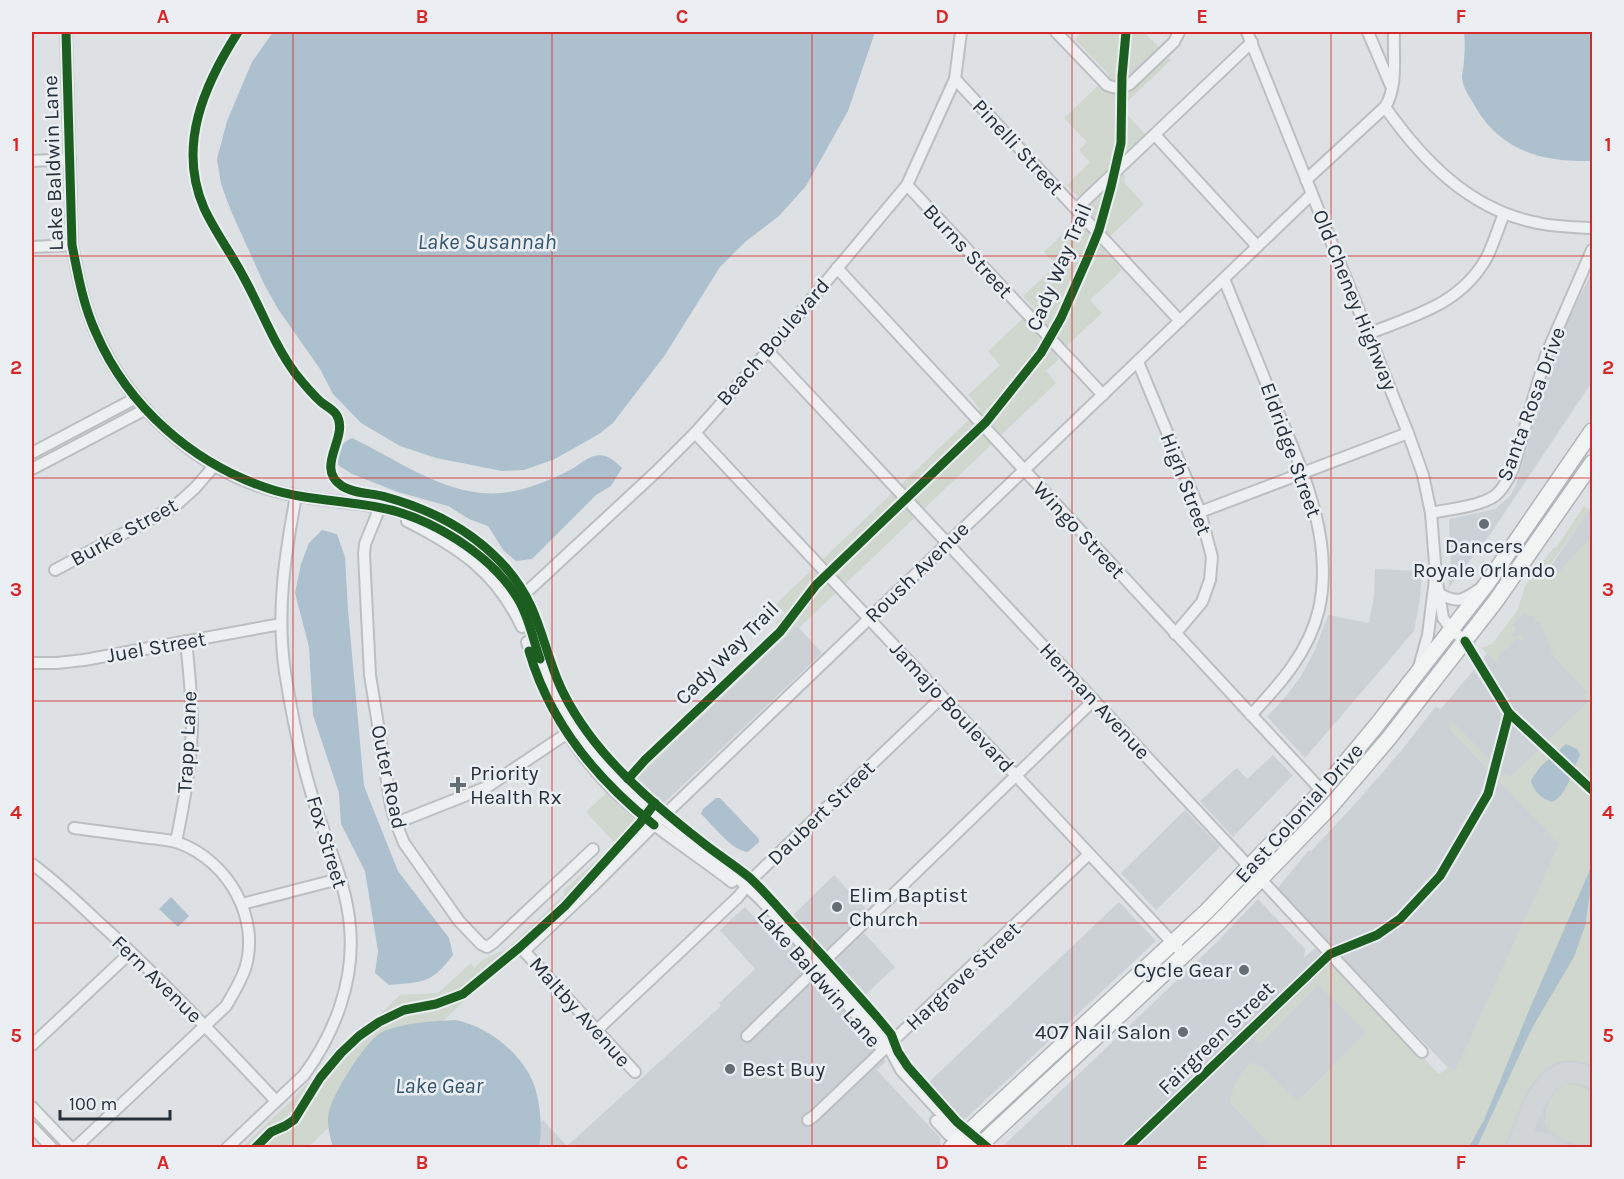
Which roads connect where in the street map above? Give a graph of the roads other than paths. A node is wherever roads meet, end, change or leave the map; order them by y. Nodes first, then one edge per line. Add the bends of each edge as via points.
1 (66, 32) edge
2 (961, 32) edge
3 (1056, 32) edge
4 (1179, 32) edge
5 (1247, 32) edge
6 (1368, 32) edge
7 (1394, 32) edge
8 (1252, 42) junction
9 (955, 79) junction
10 (1392, 89) junction
11 (1385, 107) junction
12 (1155, 135) junction
13 (70, 159) junction
14 (32, 161) edge
15 (1306, 180) junction
16 (907, 185) junction
17 (1312, 194) junction
18 (1076, 209) junction
19 (1504, 214) junction
20 (1593, 228) edge
21 (72, 245) junction
22 (1257, 246) junction
23 (32, 247) edge
24 (1593, 250) edge
25 (837, 268) junction
26 (1224, 279) junction
27 (1180, 321) junction
28 (1370, 333) junction
29 (768, 351) junction
30 (1138, 362) junction
31 (1103, 395) junction
32 (136, 398) junction
33 (146, 409) junction
34 (1593, 431) edge
35 (695, 433) junction
36 (1408, 433) junction
37 (32, 453) edge
38 (1593, 464) edge
39 (215, 465) junction
40 (32, 469) edge
41 (1024, 470) junction
42 (1303, 474) junction
43 (296, 496) junction
44 (380, 507) junction
45 (1200, 512) junction
46 (1431, 513) junction
47 (948, 544) junction
48 (55, 570) dead end
49 (1436, 576) junction
50 (1486, 585) junction
51 (1440, 594) junction
52 (514, 601) junction
53 (868, 619) junction
54 (1429, 623) junction
55 (281, 624) junction
56 (1175, 634) junction
57 (1447, 634) junction
58 (186, 641) junction
59 (1461, 645) junction
60 (32, 663) edge
61 (1417, 674) junction
62 (942, 698) junction
63 (1094, 700) junction
64 (1251, 715) junction
65 (570, 731) junction
66 (1016, 776) junction
67 (1322, 791) junction
68 (658, 821) junction
69 (396, 823) junction
70 (74, 828) dead end
71 (176, 842) junction
72 (593, 849) dead end
73 (1089, 854) junction
74 (32, 864) edge
75 (1251, 867) junction
76 (339, 879) junction
77 (1261, 881) junction
78 (745, 888) junction
79 (242, 904) junction
80 (1173, 943) junction
81 (524, 951) joint
82 (131, 952) junction
83 (1330, 954) junction
84 (1184, 955) junction
85 (818, 967) junction
86 (206, 1026) junction
87 (597, 1030) junction
88 (747, 1036) dead end
89 (1064, 1044) junction
90 (32, 1045) edge
91 (885, 1050) junction
92 (1422, 1052) dead end
93 (1076, 1056) junction
94 (635, 1072) dead end
95 (276, 1101) junction
96 (32, 1107) edge
97 (808, 1120) dead end
98 (32, 1127) edge
99 (965, 1145) edge
100 (52, 1148) edge
101 (73, 1148) edge
102 (227, 1148) edge
103 (1127, 1148) edge

1 - 13 street, Lake Baldwin Lane
2 - 9 street, Beach Boulevard
3 - 4 street via 1114,88 1130,84 1174,42
5 - 8 street, Old Cheney Highway
6 - 10 street
7 - 10 street
8 - 12 street
8 - 15 street, Old Cheney Highway
9 - 16 street, Beach Boulevard
9 - 18 street, Pinelli Street
10 - 11 street
11 - 15 street
11 - 19 street via 1422,156 1448,179
12 - 18 street
12 - 22 street
13 - 14 street
13 - 21 street, Lake Baldwin Lane
15 - 17 street, Old Cheney Highway
16 - 25 street, Beach Boulevard
16 - 31 street, Burns Street
17 - 22 street, Roush Avenue
17 - 28 street, Old Cheney Highway
18 - 27 street, Pinelli Street
19 - 20 street via 1538,223
19 - 28 street via 1487,256 1457,294 1439,306
21 - 23 street
21 - 32 street, Lake Baldwin Lane via 95,332
22 - 26 street, Roush Avenue
24 - 46 street, Santa Rosa Drive via 1546,356 1505,485 1486,501
25 - 29 street, Beach Boulevard
25 - 41 street, Wingo Street
26 - 27 street, Roush Avenue
26 - 42 street, Eldridge Street
27 - 30 street, Roush Avenue
28 - 36 street, Old Cheney Highway
29 - 35 street, Beach Boulevard
29 - 47 street, Herman Avenue
30 - 31 street, Roush Avenue
30 - 45 street, High Street
31 - 41 street, Roush Avenue
32 - 33 street, Lake Baldwin Lane
32 - 37 street
33 - 39 street, Lake Baldwin Lane via 174,437
33 - 40 street
34 - 50 highway, East Colonial Drive
35 - 52 street, Beach Boulevard
35 - 53 street, Jamajo Boulevard
36 - 42 street
36 - 46 street, Old Cheney Highway
38 - 59 highway, East Colonial Drive
39 - 43 street, Lake Baldwin Lane via 269,489
39 - 48 street, Burke Street via 175,506
41 - 47 street, Roush Avenue
41 - 56 street, Wingo Street
42 - 45 street
42 - 64 street, Eldridge Street via 1320,534 1323,573 1319,609 1304,649
43 - 44 street, Lake Baldwin Lane
43 - 55 street, Fox Street via 285,555
44 - 52 street, Lake Baldwin Lane via 458,550
44 - 69 street, Outer Road via 363,554 370,675
45 - 56 street, High Street via 1212,558 1210,580 1202,602
46 - 49 street, Old Cheney Highway
47 - 53 street, Roush Avenue
47 - 63 street, Herman Avenue
49 - 51 street, Old Cheney Highway
49 - 54 street, Old Cheney Highway
50 - 51 street via 1463,600 1450,600
50 - 57 highway, East Colonial Drive
51 - 57 street, Old Cheney Highway
52 - 65 street, Lake Baldwin Lane via 541,685
53 - 62 street, Jamajo Boulevard
53 - 68 street, Roush Avenue
54 - 57 street
54 - 61 street, Old Cheney Highway
55 - 58 street, Juel Street
55 - 76 street, Fox Street via 286,674 307,776
56 - 64 street, Wingo Street
57 - 59 street
57 - 61 highway, East Colonial Drive
58 - 60 street, Juel Street via 84,660
58 - 71 street, Trapp Lane via 192,727 186,793
59 - 77 highway, East Colonial Drive via 1360,773
61 - 67 highway, East Colonial Drive
62 - 66 street, Jamajo Boulevard
62 - 78 street, Daubert Street
63 - 66 street
63 - 75 street, Herman Avenue
64 - 67 street, Wingo Street
65 - 68 street, Lake Baldwin Lane via 600,777 632,807
65 - 69 street via 487,787
66 - 73 street, Jamajo Boulevard
66 - 85 street
67 - 75 highway, East Colonial Drive
68 - 78 street, Lake Baldwin Lane
68 - 81 street, Roush Avenue
69 - 72 street, Outer Road via 413,858 459,921 484,946 493,944
70 - 71 street
71 - 79 street via 209,859
73 - 80 street, Jamajo Boulevard
73 - 91 street, Hargrave Street
74 - 82 street, Fern Avenue
75 - 77 street, Herman Avenue
75 - 80 highway, East Colonial Drive
76 - 79 street
76 - 95 street, Fox Street via 350,927 350,967 343,996 317,1056 304,1075
77 - 83 street, Herman Avenue
77 - 84 highway, East Colonial Drive
78 - 85 street, Lake Baldwin Lane
78 - 87 street, Daubert Street
79 - 86 street via 248,948 245,968 226,1006
80 - 84 street, Jamajo Boulevard
80 - 89 highway, East Colonial Drive
81 - 87 street, Maltby Avenue
82 - 86 street, Fern Avenue
82 - 90 street
83 - 92 street, Herman Avenue
83 - 103 street, Fairgreen Street
84 - 93 highway, East Colonial Drive
85 - 88 street
85 - 91 street, Lake Baldwin Lane via 879,1029
86 - 95 street, Fern Avenue
86 - 101 street
87 - 94 street, Maltby Avenue
89 - 93 street
89 - 99 highway, East Colonial Drive
91 - 97 street, Hargrave Street
91 - 99 street, Lake Baldwin Lane
93 - 99 highway, East Colonial Drive
95 - 102 street, Fox Street
96 - 101 street
98 - 100 street

